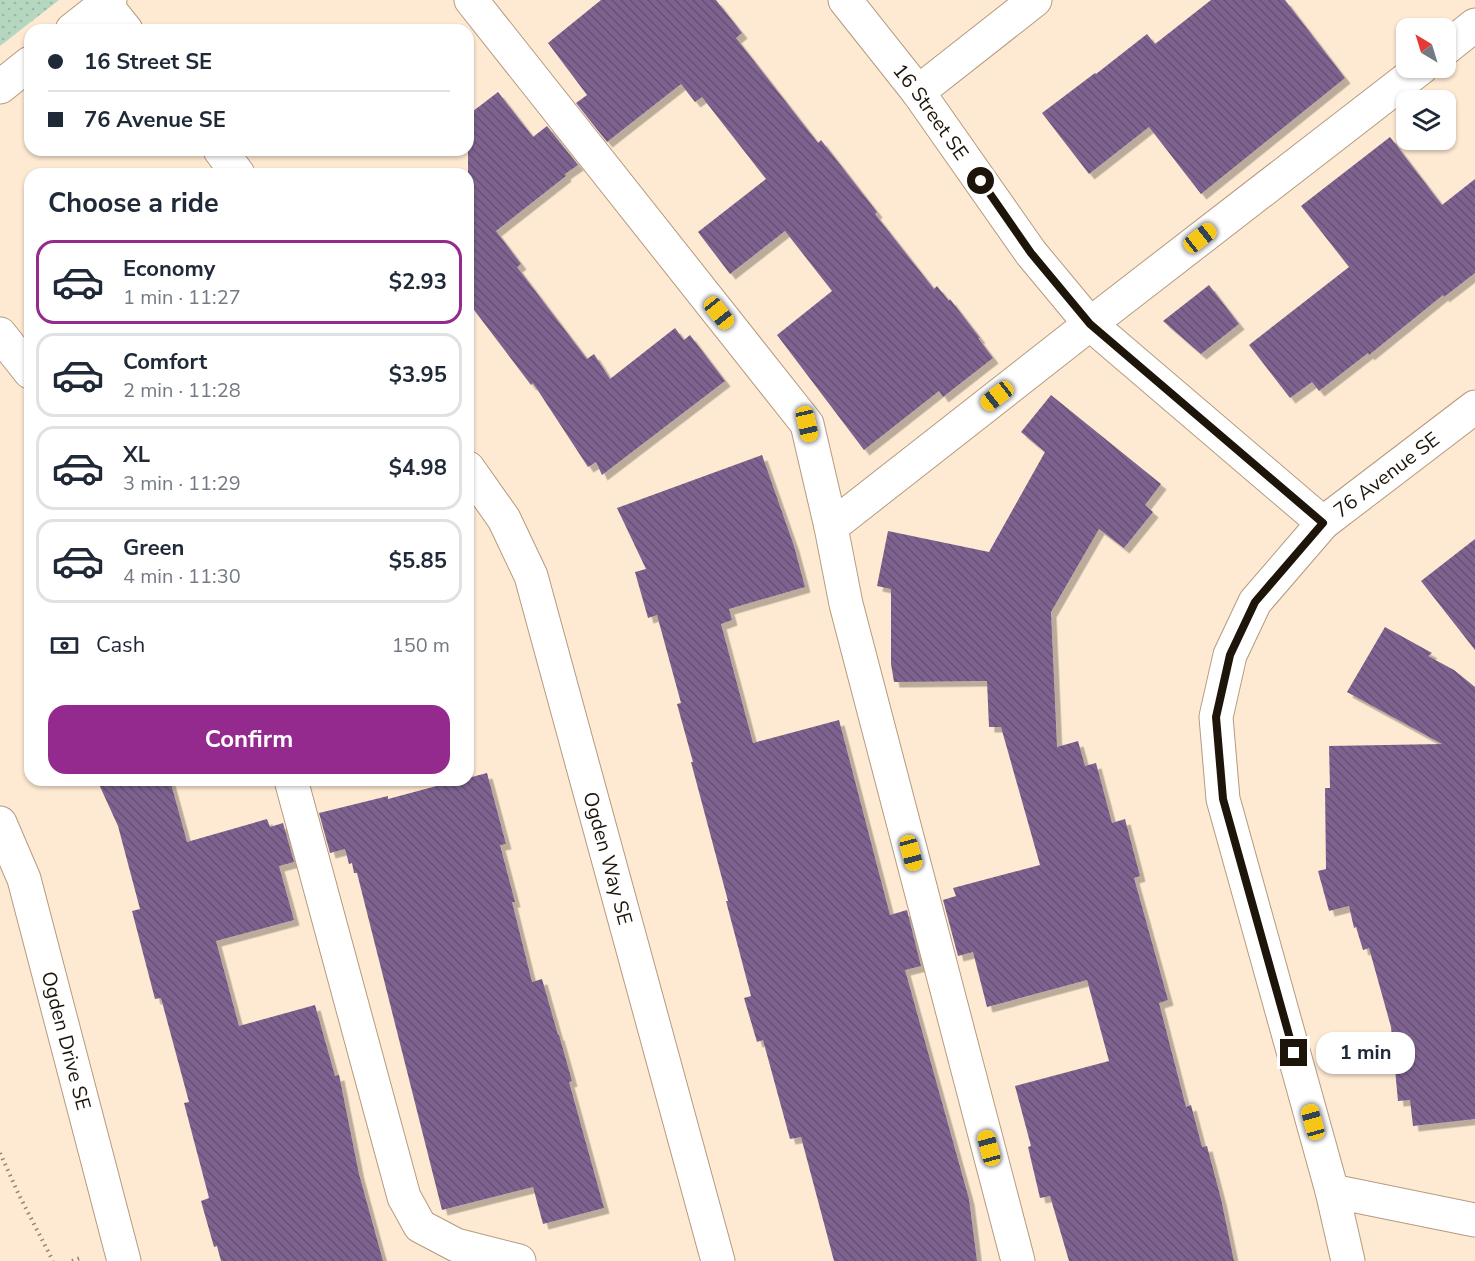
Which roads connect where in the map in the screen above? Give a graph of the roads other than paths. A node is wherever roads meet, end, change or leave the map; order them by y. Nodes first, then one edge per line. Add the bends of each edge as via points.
1 (471, 0) edge
2 (845, 0) edge
3 (1035, 0) edge
4 (108, 2) edge
5 (80, 24) edge
6 (122, 24) edge
7 (1475, 26) edge
8 (1456, 40) edge
9 (24, 68) edge
10 (1408, 78) edge
11 (0, 87) edge
12 (918, 92) junction
13 (1090, 324) junction
14 (0, 334) edge
15 (24, 364) edge
16 (1475, 407) edge
17 (474, 476) edge
18 (1323, 523) junction
19 (831, 527) junction
20 (293, 786) edge
21 (0, 822) edge
22 (1332, 1191) junction
23 (1475, 1220) edge
24 (124, 1261) edge
25 (519, 1261) edge
26 (718, 1261) edge
27 (1018, 1261) edge
28 (1348, 1261) edge

1 - 19 street via 807,424
2 - 12 street, 16 Street SE
3 - 12 street
4 - 5 street
4 - 6 street
7 - 8 street
9 - 11 street
10 - 13 street
12 - 13 street, 16 Street SE via 1031,253
13 - 18 street, 16 Street SE
13 - 19 street
14 - 15 street
16 - 18 street, 76 Avenue SE
17 - 26 street, Ogden Way SE via 504,519 531,576
18 - 22 street, 76 Avenue SE via 1255,602 1230,655 1216,717 1223,799
19 - 27 street via 846,604
20 - 25 street via 404,1197 420,1226 456,1245
21 - 24 street, Ogden Drive SE via 24,879
22 - 23 street
22 - 28 street, 76 Avenue SE

